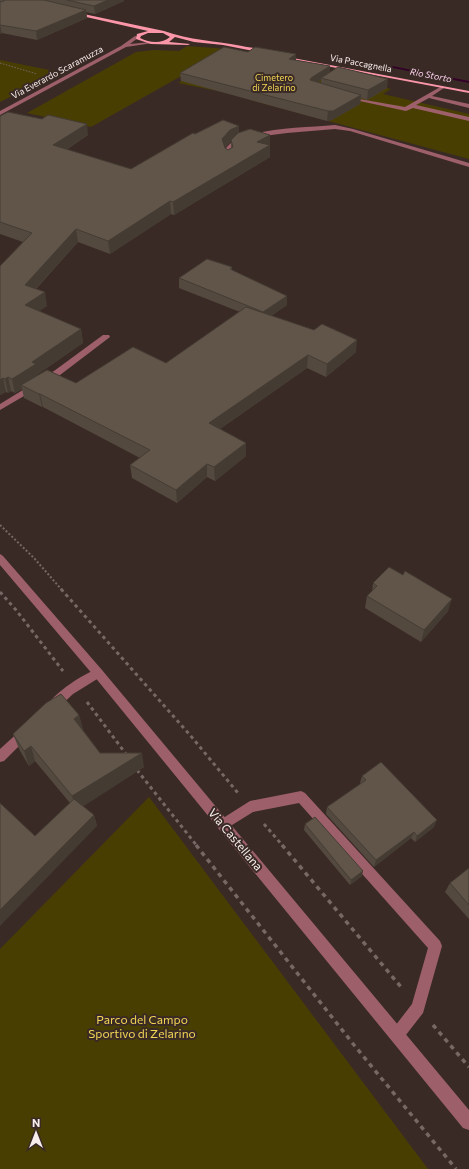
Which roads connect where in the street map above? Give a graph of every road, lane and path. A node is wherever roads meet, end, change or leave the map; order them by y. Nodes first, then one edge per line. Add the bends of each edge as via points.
1 (66, 11) edge
2 (122, 24) junction
3 (160, 32) junction
4 (172, 35) junction
5 (138, 36) junction
6 (151, 43) junction
7 (160, 43) junction
8 (123, 47) junction
9 (249, 49) junction
10 (268, 53) edge
11 (275, 55) edge
12 (0, 63) edge
13 (344, 68) junction
14 (338, 72) edge
15 (38, 74) dead end
16 (442, 87) junction
17 (469, 92) edge
18 (341, 96) edge
19 (428, 96) junction
20 (412, 106) junction
21 (469, 106) edge
22 (0, 113) edge
23 (469, 120) edge
24 (228, 159) edge
25 (469, 164) edge
26 (106, 336) dead end
27 (0, 408) edge
28 (0, 558) edge
29 (0, 592) edge
30 (98, 673) junction
31 (75, 687) junction
32 (43, 716) edge
33 (32, 727) edge
34 (128, 756) edge
35 (0, 758) edge
36 (132, 763) edge
37 (224, 824) junction
38 (397, 1035) junction
39 (469, 1122) edge
40 (456, 1169) edge

1 - 2 main road
2 - 3 main road
2 - 5 main road via 137,30
3 - 4 main road
3 - 5 main road via 147,32
4 - 7 main road via 171,40
4 - 9 main road
5 - 6 main road via 140,40
5 - 8 street, Via Everardo Scaramuzza
6 - 7 main road
6 - 8 street, Via Everardo Scaramuzza
7 - 9 main road
8 - 22 street, Via Everardo Scaramuzza
9 - 10 main road
11 - 13 main road, Via Paccagnella
12 - 15 path
13 - 14 street
13 - 16 main road, Via Paccagnella
16 - 17 main road, Via Paccagnella
16 - 19 street
18 - 20 street via 406,109
19 - 20 street
19 - 21 street
20 - 23 street
24 - 25 street via 226,152 235,143 255,136 335,127
26 - 27 street via 57,373
28 - 30 street, Via Castellana
29 - 31 path
30 - 31 street
30 - 37 street, Via Castellana
31 - 32 street
31 - 34 path
33 - 35 street
36 - 40 path via 354,1045
37 - 38 street, Via Castellana
37 - 38 street via 250,807 301,797 435,946 418,1008
38 - 39 street, Via Castellana

